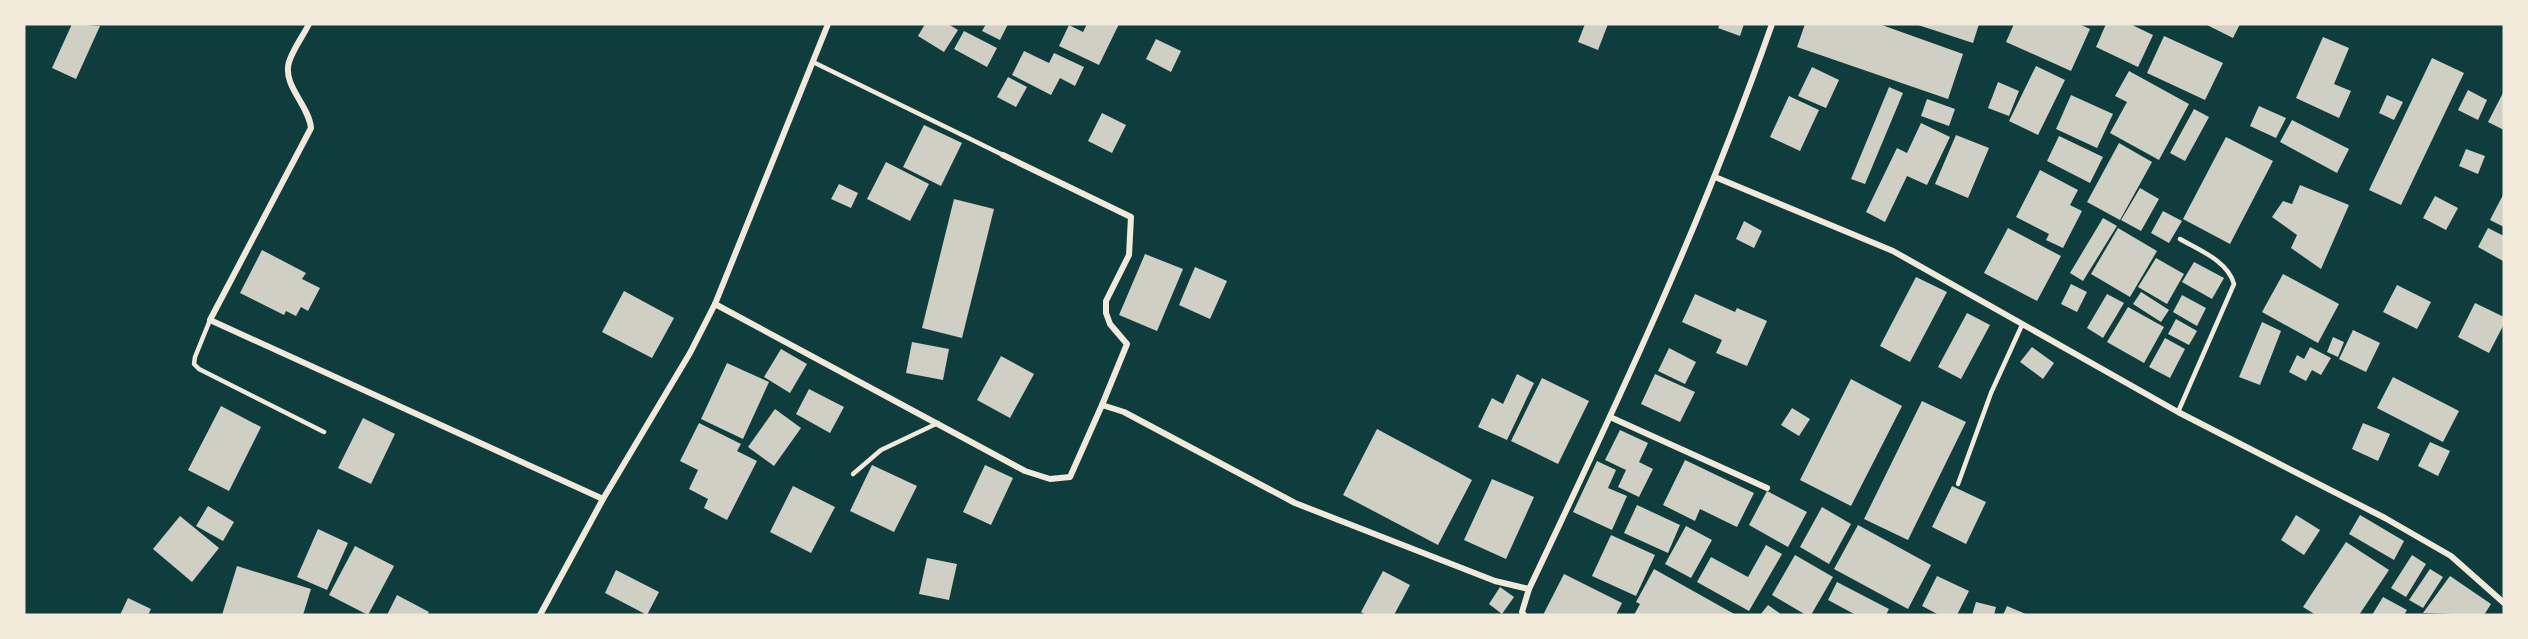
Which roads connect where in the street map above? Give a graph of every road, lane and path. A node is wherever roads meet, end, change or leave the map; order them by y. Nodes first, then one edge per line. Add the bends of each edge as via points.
1 (309, 24) edge
2 (828, 24) edge
3 (1772, 24) edge
4 (813, 62) junction
5 (1003, 155) joint
6 (1715, 177) junction
7 (2180, 239) dead end
8 (715, 304) junction
9 (210, 320) junction
10 (2022, 325) junction
11 (1102, 405) junction
12 (2178, 412) junction
13 (1610, 417) junction
14 (938, 423) junction
15 (324, 432) dead end
16 (853, 474) dead end
17 (1958, 484) dead end
18 (1767, 488) dead end
19 (603, 499) junction
20 (1529, 589) junction
21 (2504, 603) edge
22 (540, 615) edge
23 (1524, 615) edge

1 - 9 street via 289,63 288,77 310,116 312,128
2 - 4 street
3 - 6 street
4 - 5 lane
4 - 8 street
5 - 11 street via 1131,217 1129,255 1106,301 1110,324 1127,344
6 - 10 street via 1893,251
6 - 13 street
7 - 12 lane via 2213,258 2231,274 2234,284
8 - 14 street
8 - 19 street
9 - 15 lane via 194,364
9 - 19 street
10 - 12 street
10 - 17 lane via 1991,393
11 - 14 street via 1070,477 1050,478 1025,471
11 - 20 street via 1124,412 1295,503 1495,581
12 - 21 street via 2451,556
13 - 18 street
13 - 20 street
14 - 16 lane via 881,450
19 - 22 street
20 - 23 street

